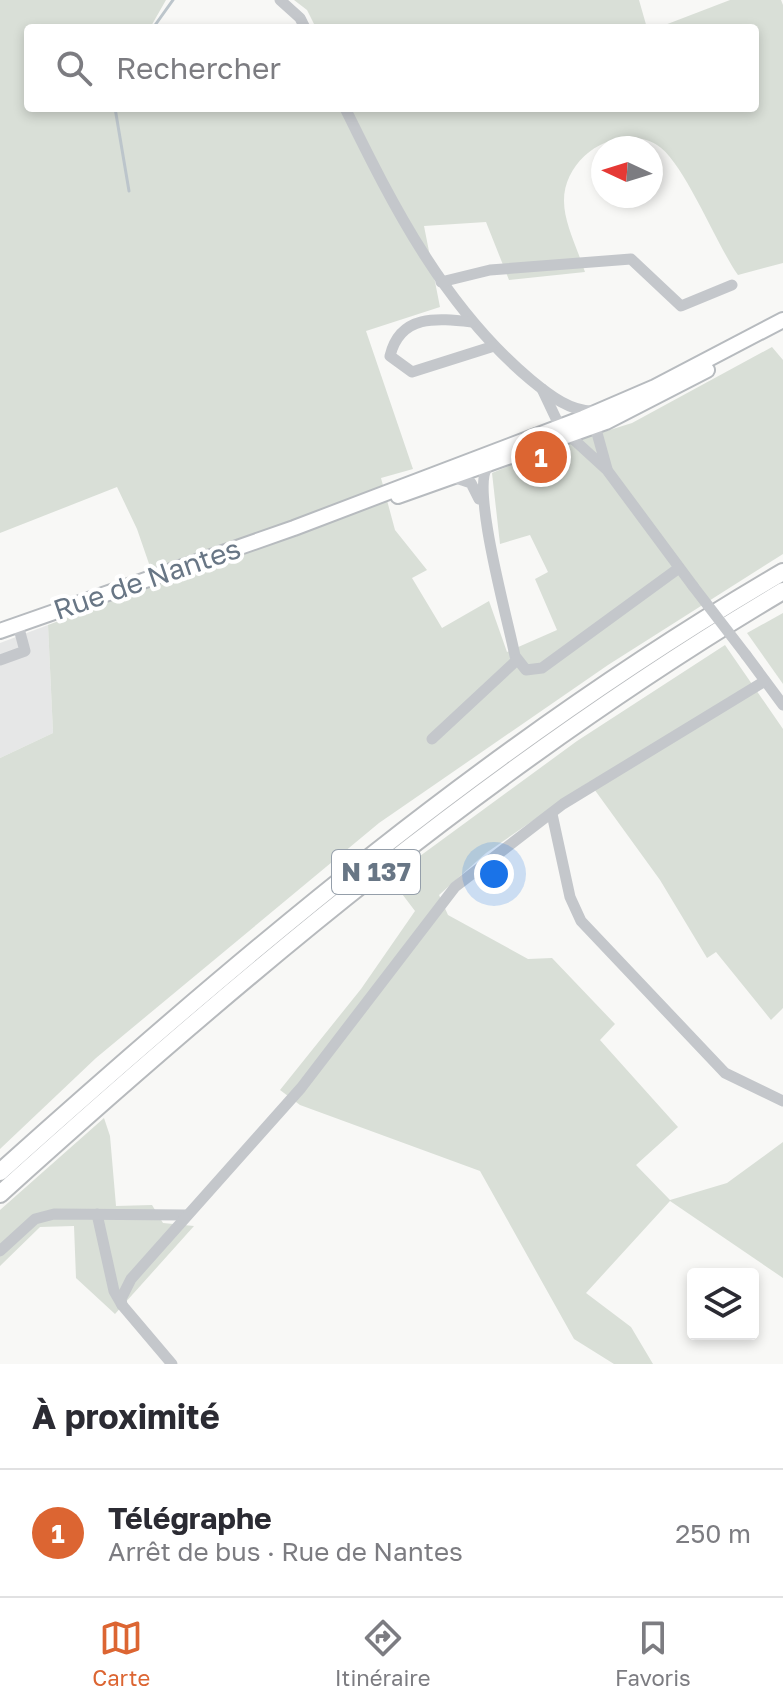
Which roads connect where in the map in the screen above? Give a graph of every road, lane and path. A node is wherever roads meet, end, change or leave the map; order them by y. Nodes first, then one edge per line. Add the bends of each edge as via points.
1 (280, 0) edge
2 (303, 24) edge
3 (347, 112) edge
4 (441, 282) junction
5 (732, 285) dead end
6 (783, 320) edge
7 (472, 322) junction
8 (783, 326) edge
9 (491, 347) junction
10 (542, 389) junction
11 (561, 401) junction
12 (549, 407) junction
13 (582, 425) junction
14 (537, 440) junction
15 (596, 454) junction
16 (454, 473) junction
17 (480, 473) junction
18 (679, 568) junction
19 (783, 572) edge
20 (783, 591) edge
21 (18, 625) junction
22 (0, 631) edge
23 (0, 660) edge
24 (517, 660) junction
25 (765, 681) junction
26 (783, 705) edge
27 (432, 739) dead end
28 (552, 814) junction
29 (783, 1101) edge
30 (0, 1172) edge
31 (0, 1194) edge
32 (97, 1214) junction
33 (186, 1215) junction
34 (0, 1251) edge
35 (122, 1305) junction
36 (172, 1364) edge

1 - 2 street
3 - 4 street
4 - 5 street via 490,270 631,259 681,306
4 - 7 street
6 - 13 main road, Rue de Nantes
7 - 9 street
7 - 9 street via 431,317 406,327 390,356 412,372
8 - 13 main road via 681,385
9 - 10 street
10 - 11 street
10 - 12 street
11 - 13 street
11 - 13 street via 579,411
12 - 13 street
12 - 14 street
13 - 14 main road, Rue de Nantes
13 - 15 street
13 - 15 street
13 - 17 main road
14 - 15 street
14 - 16 main road, Rue de Nantes
14 - 17 main road
14 - 17 main road, Rue de Nantes
15 - 18 street
16 - 17 main road, Rue de Nantes
16 - 21 main road, Rue de Nantes
17 - 24 street
18 - 24 street via 542,668 526,670
18 - 25 street, bridge
19 - 30 highway, N 137 via 609,682 413,823 229,971
20 - 31 highway, N 137 via 604,705 393,859 246,977
21 - 22 main road, Rue de Nantes
21 - 23 street via 25,651
24 - 27 street
25 - 26 street
25 - 28 street
28 - 29 street via 570,897 581,921 725,1073
28 - 33 street via 455,887 301,1088
32 - 33 street
32 - 34 street via 35,1219
32 - 35 street via 108,1273
33 - 35 street via 131,1279
35 - 36 street

